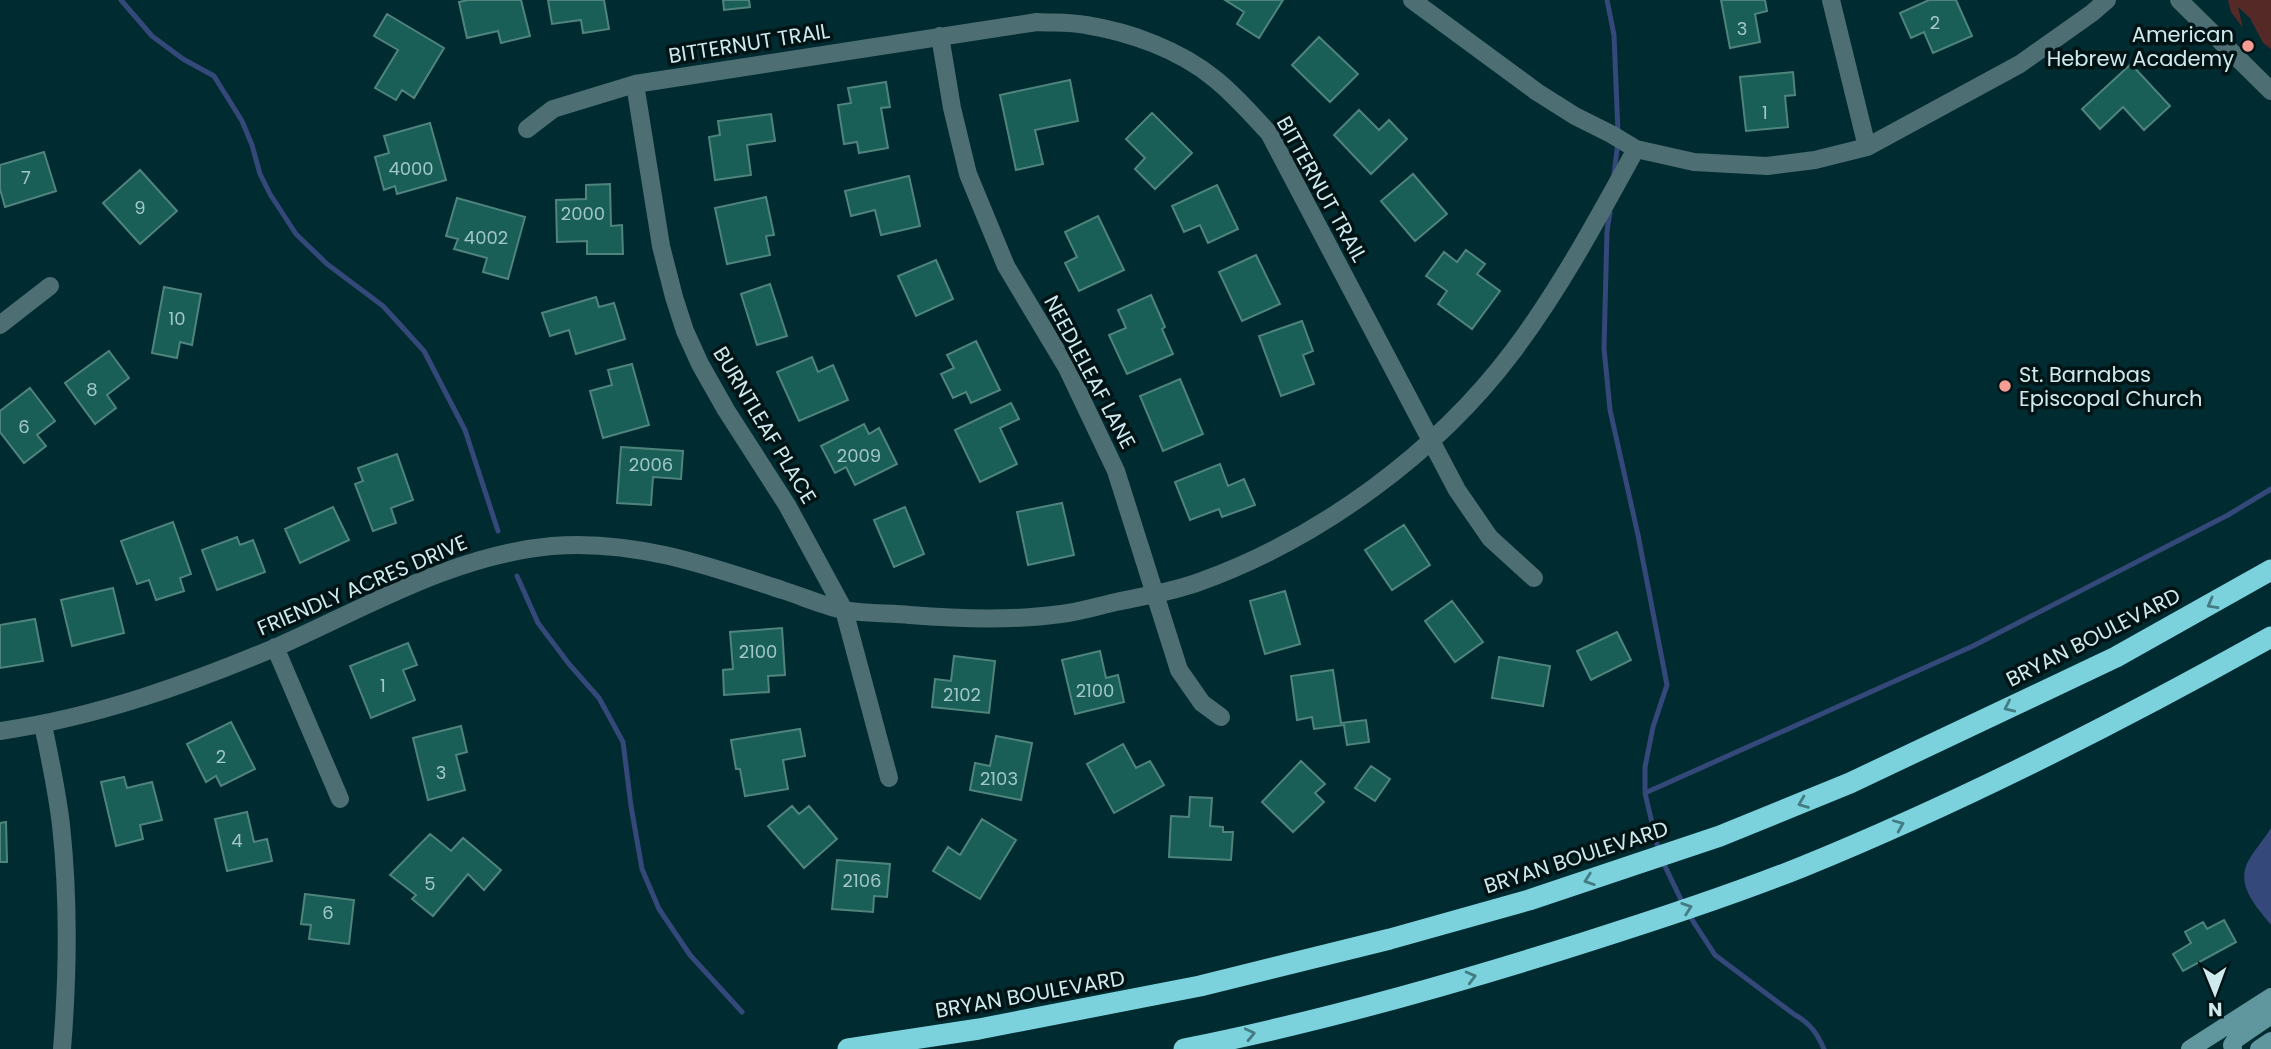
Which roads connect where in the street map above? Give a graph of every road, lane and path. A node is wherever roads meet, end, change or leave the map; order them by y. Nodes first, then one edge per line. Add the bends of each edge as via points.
1 (1412, 0) edge
2 (1831, 0) edge
3 (2107, 0) edge
4 (2179, 0) edge
5 (940, 36) junction
6 (635, 84) junction
7 (2271, 91) edge
8 (527, 129) dead end
9 (1867, 147) junction
10 (1636, 149) junction
11 (50, 286) dead end
12 (0, 325) edge
13 (1430, 441) junction
14 (2271, 570) edge
15 (1534, 578) dead end
16 (1154, 594) junction
17 (844, 610) junction
18 (2271, 637) edge
19 (275, 647) junction
20 (1221, 717) dead end
21 (43, 725) junction
22 (0, 731) edge
23 (889, 778) dead end
24 (340, 799) dead end
25 (2271, 996) edge
26 (2271, 1015) edge
27 (2271, 1041) edge
28 (62, 1049) edge
29 (848, 1049) edge
30 (1184, 1049) edge
31 (2190, 1049) edge
32 (2233, 1049) edge
33 (2259, 1049) edge

1 - 10 street via 1537,92
2 - 9 street
3 - 9 street via 2020,64
4 - 7 street
5 - 6 street, BITTERNUT TRAIL
5 - 13 street, BITTERNUT TRAIL via 1037,22 1084,24 1157,46 1215,78 1269,133
5 - 16 street, NEEDLELEAF LANE via 968,174 1006,266 1067,368 1116,471
6 - 8 street, BITTERNUT TRAIL via 553,109
6 - 17 street, BURNTLEAF PLACE via 661,246 685,331
9 - 10 street via 1767,166 1694,162
10 - 13 street, FRIENDLY ACRES DRIVE via 1577,257 1514,351
11 - 12 street
13 - 15 street, BITTERNUT TRAIL via 1490,538
13 - 16 street, FRIENDLY ACRES DRIVE via 1367,493 1316,525 1253,559 1196,583
14 -> 29 highway, BRYAN BOULEVARD via 2116,657 1850,783 1720,836 1556,891 1390,939 1200,986
16 - 17 street, FRIENDLY ACRES DRIVE via 1062,614 969,619
16 - 20 street, NEEDLELEAF LANE via 1180,670 1202,703
17 - 19 street, FRIENDLY ACRES DRIVE via 684,559 632,548 555,546 470,562
17 - 23 street, BURNTLEAF PLACE
30 -> 18 highway via 1497,970 1800,867 2033,764
19 - 21 street, FRIENDLY ACRES DRIVE via 169,690
19 - 24 street
21 - 22 street, FRIENDLY ACRES DRIVE
21 - 28 street via 60,814 67,906
25 - 31 main road
26 - 32 main road via 2236,1039
27 - 33 main road

